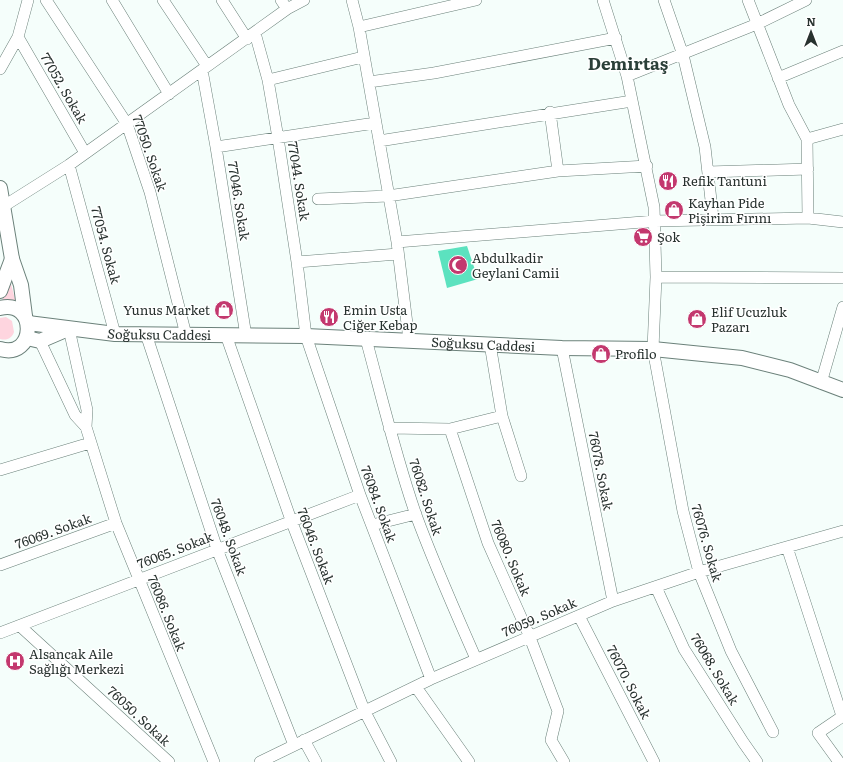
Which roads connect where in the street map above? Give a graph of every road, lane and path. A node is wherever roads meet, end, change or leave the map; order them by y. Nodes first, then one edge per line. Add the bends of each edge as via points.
1 (28, 0) edge
2 (46, 0) edge
3 (112, 0) edge
4 (163, 0) edge
5 (222, 0) edge
6 (304, 0) edge
7 (352, 0) edge
8 (476, 0) edge
9 (603, 0) edge
10 (664, 0) edge
11 (748, 0) edge
12 (806, 0) edge
13 (284, 5) edge
14 (757, 24) junction
15 (359, 26) junction
16 (251, 36) junction
17 (18, 37) junction
18 (616, 38) junction
19 (843, 51) edge
20 (3, 53) edge
21 (683, 55) junction
22 (363, 57) junction
23 (205, 68) junction
24 (0, 69) edge
25 (627, 76) junction
26 (778, 78) junction
27 (268, 80) junction
28 (369, 82) junction
29 (169, 94) junction
30 (632, 101) junction
31 (550, 112) junction
32 (375, 123) junction
33 (127, 124) junction
34 (843, 128) edge
35 (278, 138) junction
36 (807, 139) junction
37 (378, 141) junction
38 (216, 147) junction
39 (85, 153) junction
40 (69, 165) junction
41 (647, 166) junction
42 (808, 169) junction
43 (558, 171) junction
44 (708, 172) junction
45 (0, 188) edge
46 (388, 196) junction
47 (318, 199) dead end
48 (4, 206) junction
49 (713, 218) junction
50 (808, 218) junction
51 (655, 221) junction
52 (843, 222) edge
53 (397, 242) junction
54 (398, 254) junction
55 (12, 259) junction
56 (298, 262) junction
57 (656, 277) junction
58 (843, 278) edge
59 (0, 291) edge
60 (843, 307) edge
61 (0, 308) edge
62 (27, 320) junction
63 (69, 329) junction
64 (115, 334) junction
65 (146, 334) junction
66 (186, 335) junction
67 (226, 335) junction
68 (246, 336) junction
69 (306, 336) junction
70 (33, 339) junction
71 (366, 339) junction
72 (409, 340) junction
73 (490, 344) junction
74 (562, 348) junction
75 (653, 349) junction
76 (4, 352) edge
77 (822, 383) junction
78 (843, 390) edge
79 (502, 416) junction
80 (86, 427) junction
81 (390, 428) junction
82 (450, 429) junction
83 (90, 443) junction
84 (0, 470) edge
85 (521, 476) dead end
86 (360, 495) junction
87 (416, 514) junction
88 (291, 520) junction
89 (116, 523) junction
90 (372, 525) junction
91 (843, 531) edge
92 (788, 547) junction
93 (217, 549) junction
94 (0, 565) edge
95 (699, 572) junction
96 (138, 579) junction
97 (656, 587) junction
98 (613, 601) junction
99 (579, 616) junction
100 (20, 626) junction
101 (0, 633) edge
102 (530, 635) junction
103 (476, 658) junction
104 (431, 679) junction
105 (416, 687) junction
106 (364, 710) junction
107 (842, 716) edge
108 (773, 732) dead end
109 (304, 740) junction
110 (294, 746) junction
111 (169, 762) edge
112 (214, 762) edge
113 (260, 762) edge
114 (316, 762) edge
115 (391, 762) edge
116 (469, 762) edge
117 (564, 762) edge
118 (654, 762) edge
119 (757, 762) edge
120 (839, 762) edge

1 - 17 street
2 - 33 street, 77050. Sokak
3 - 29 street
4 - 23 street
5 - 16 street, 77044. Sokak
6 - 13 street
7 - 15 street
8 - 15 street
9 - 18 street, 76076. Sokak
10 - 21 street
11 - 14 street
12 - 14 street
13 - 16 street
14 - 21 street
14 - 26 street
15 - 22 street
16 - 23 street
16 - 27 street, 77044. Sokak
17 - 20 street
17 - 39 street, 77052. Sokak
18 - 25 street, 76076. Sokak
18 - 28 street via 434,73
19 - 26 street
20 - 24 street
21 - 25 street
21 - 44 street via 705,147
22 - 27 street
22 - 28 street
23 - 29 street
23 - 38 street, 77046. Sokak
25 - 30 street, 76076. Sokak
26 - 36 street
27 - 35 street, 77044. Sokak
28 - 32 street
29 - 33 street
30 - 31 street
30 - 41 street, 76076. Sokak
31 - 37 street
31 - 43 street
32 - 35 street
32 - 37 street
33 - 39 street
33 - 66 street, 77050. Sokak via 150,192
34 - 36 street
35 - 38 street
35 - 56 street, 77044. Sokak
36 - 42 street
37 - 46 street
38 - 68 street, 77046. Sokak
39 - 40 street
40 - 48 street
40 - 64 street, 77054. Sokak
41 - 43 street
41 - 51 street, 76076. Sokak
42 - 44 street
42 - 50 street
43 - 46 street
44 - 49 street
45 - 48 street
46 - 47 street
46 - 53 street
48 - 55 street
49 - 50 street
49 - 51 street
50 - 52 street
51 - 53 street
51 - 57 street, 76076. Sokak
53 - 54 street
54 - 56 street
54 - 72 street
55 - 59 street
55 - 62 street via 21,285
56 - 69 street, 77044. Sokak
57 - 58 street
57 - 75 street, 76076. Sokak
60 - 77 street
61 - 62 street, Soğuksu Caddesi via 13,308
62 - 63 street, Soğuksu Caddesi
62 - 70 street
63 - 64 street, Soğuksu Caddesi
63 - 70 street
63 - 80 street, 76086. Sokak via 87,410
64 - 65 street, Soğuksu Caddesi
65 - 66 street, Soğuksu Caddesi
65 - 93 street, 76048. Sokak
66 - 67 street, Soğuksu Caddesi
67 - 68 street, Soğuksu Caddesi
67 - 88 street, 76046. Sokak
68 - 69 street, Soğuksu Caddesi
69 - 71 street, Soğuksu Caddesi
69 - 86 street, 76084. Sokak
70 - 76 street
70 - 80 street, 76086. Sokak via 75,414
71 - 72 street, Soğuksu Caddesi
71 - 81 street, 76082. Sokak
72 - 73 street, Soğuksu Caddesi
73 - 74 street, Soğuksu Caddesi
73 - 79 street
74 - 75 street, Soğuksu Caddesi
74 - 98 street, 76078. Sokak
75 - 77 street, Soğuksu Caddesi via 742,358 790,370
75 - 95 street, 76076. Sokak via 683,511
77 - 78 street, Soğuksu Caddesi
79 - 82 street
79 - 85 street
80 - 83 street, 76086. Sokak
81 - 82 street
81 - 87 street, 76082. Sokak
82 - 102 street, 76080. Sokak via 488,543
83 - 84 street
83 - 89 street, 76086. Sokak
86 - 88 street, 76065. Sokak
86 - 90 street, 76084. Sokak
87 - 90 street
87 - 103 street, 76082. Sokak via 436,569
88 - 93 street, 76065. Sokak
88 - 106 street, 76046. Sokak
89 - 94 street, 76069. Sokak
89 - 96 street, 76086. Sokak
90 - 104 street, 76084. Sokak
91 - 92 street, 76059. Sokak
92 - 95 street, 76059. Sokak
92 - 107 street
93 - 96 street, 76065. Sokak
93 - 110 street, 76048. Sokak
95 - 97 street, 76059. Sokak
95 - 108 street, 76076. Sokak via 731,651
96 - 100 street, 76065. Sokak
96 - 112 street, 76086. Sokak
97 - 98 street, 76059. Sokak
97 - 119 street, 76068. Sokak via 684,649
98 - 99 street, 76059. Sokak
99 - 102 street, 76059. Sokak
99 - 118 street, 76070. Sokak
100 - 101 street, 76065. Sokak
100 - 111 street, 76050. Sokak
102 - 103 street, 76059. Sokak
102 - 117 street, 76080. Sokak via 558,711 551,740
103 - 104 street, 76059. Sokak
104 - 105 street, 76059. Sokak
105 - 106 street, 76059. Sokak
105 - 116 street
106 - 109 street, 76059. Sokak
106 - 115 street, 76046. Sokak
107 - 120 street via 818,733
109 - 110 street, 76059. Sokak
109 - 114 street
110 - 113 street, 76059. Sokak

